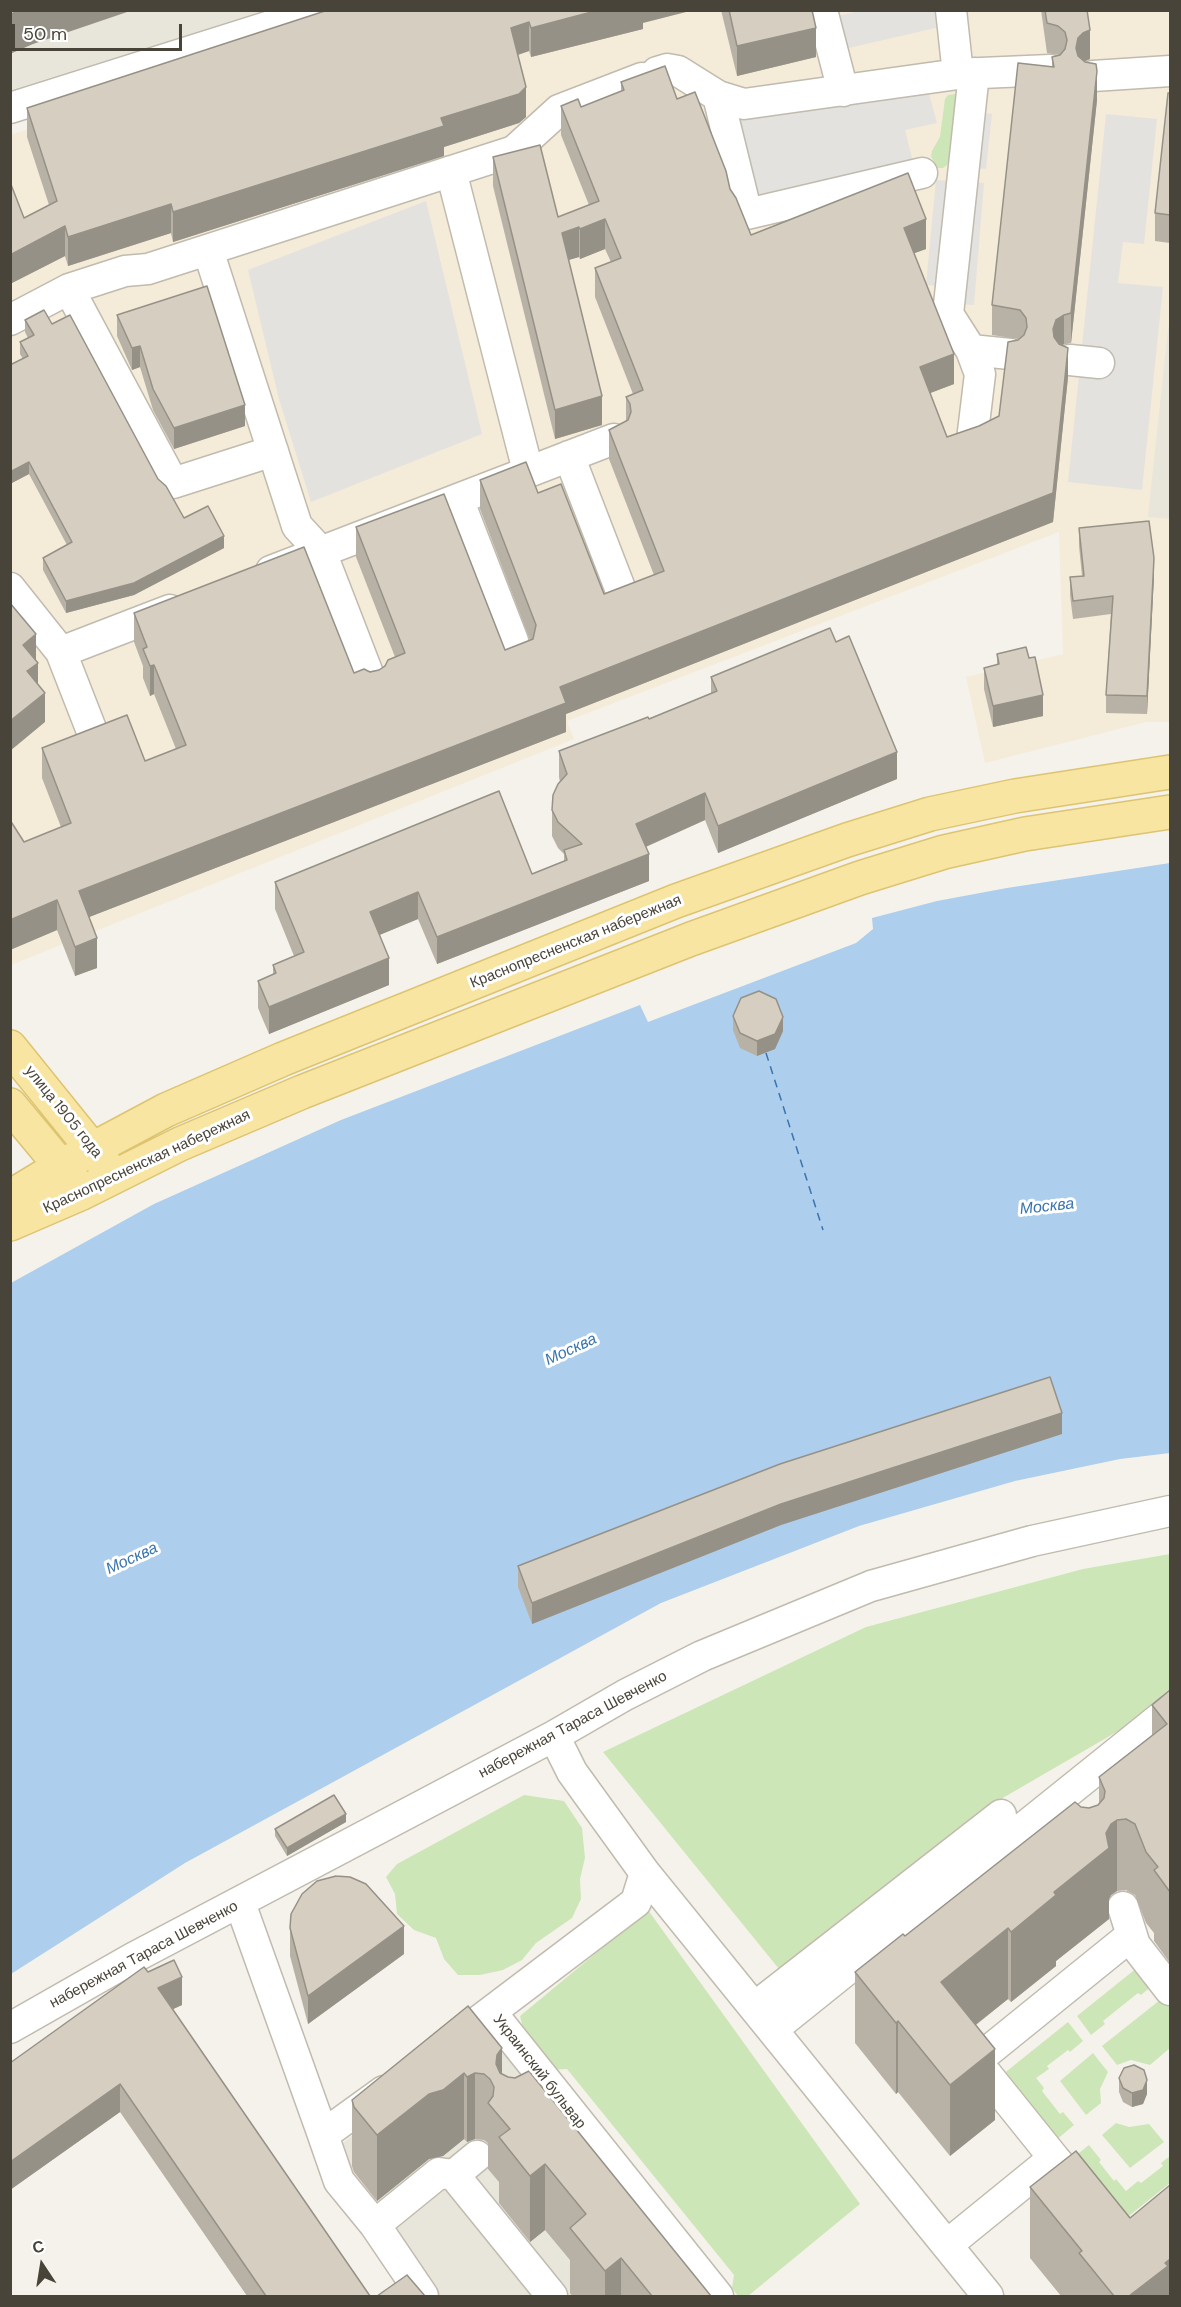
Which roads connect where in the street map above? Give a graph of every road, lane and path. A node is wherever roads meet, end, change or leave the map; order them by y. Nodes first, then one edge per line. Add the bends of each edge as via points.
1 (321, 10) edge
2 (822, 10) edge
3 (951, 10) edge
4 (1050, 70) edge
5 (1170, 71) edge
6 (966, 73) junction
7 (1093, 76) edge
8 (843, 91) junction
9 (718, 96) junction
10 (10, 108) edge
11 (451, 171) junction
12 (922, 172) dead end
13 (208, 250) junction
14 (69, 289) junction
15 (10, 320) edge
16 (971, 350) junction
17 (1010, 354) edge
18 (614, 439) edge
19 (972, 440) edge
20 (273, 451) junction
21 (569, 456) junction
22 (528, 471) junction
23 (458, 499) junction
24 (321, 552) junction
25 (245, 581) edge
26 (10, 588) edge
27 (623, 596) edge
28 (191, 602) edge
29 (513, 641) dead end
30 (61, 652) junction
31 (372, 684) edge
32 (93, 734) edge
33 (1170, 772) edge
34 (1170, 812) edge
35 (10, 1047) edge
36 (10, 1105) edge
37 (92, 1149) junction
38 (61, 1166) junction
39 (115, 1177) junction
40 (82, 1193) junction
41 (10, 1197) edge
42 (10, 1224) edge
43 (1170, 1511) edge
44 (1170, 1710) edge
45 (554, 1736) junction
46 (1051, 1807) junction
47 (1000, 1815) dead end
48 (1068, 1832) edge
49 (645, 1873) junction
50 (240, 1903) junction
51 (1123, 1907) dead end
52 (1135, 1945) junction
53 (1170, 1989) edge
54 (491, 2012) junction
55 (764, 2018) junction
56 (10, 2028) edge
57 (323, 2135) junction
58 (477, 2156) dead end
59 (1054, 2158) junction
60 (454, 2175) junction
61 (1083, 2192) edge
62 (375, 2225) junction
63 (947, 2245) junction
64 (423, 2296) edge
65 (552, 2296) edge
66 (718, 2296) edge
67 (988, 2296) edge

1 - 10 street
2 - 8 street
3 - 6 street
4 - 6 street
5 - 7 street
6 - 8 street
6 - 16 street via 948,314
8 - 9 street via 744,104
9 - 11 street via 678,71 667,69 559,110 514,151
9 - 12 street via 747,214
11 - 13 street
11 - 22 street
13 - 14 street
13 - 20 street
14 - 15 street
14 - 20 street via 173,483
16 - 17 street
16 - 19 street via 980,374
18 - 21 street
20 - 24 street via 297,526
21 - 22 street
21 - 27 street
22 - 23 street
23 - 24 street
23 - 29 street
24 - 25 street
24 - 31 street
26 - 30 street
28 - 30 street
30 - 32 street
33 - 37 main road, Краснопресненская набережная via 1015,796 930,814 847,840 676,901 283,1059 166,1110
34 - 39 main road, Краснопресненская набережная via 1025,834 944,852 860,878 691,939 302,1092 180,1144
35 - 37 main road, улица 1905 года
36 - 38 main road
37 - 38 main road, Краснопресненская набережная
37 - 39 main road, улица 1905 года
38 - 40 main road
38 - 41 main road, Краснопресненская набережная
39 - 40 main road, Краснопресненская набережная
40 - 42 main road, Краснопресненская набережная
43 - 45 street, набережная Тараса Шевченко via 1032,1541 871,1587 702,1656
44 - 46 street
45 - 49 street via 572,1772
45 - 50 street, набережная Тараса Шевченко
46 - 48 street
46 - 55 street
47 - 55 street
49 - 54 street, Украинский бульвар via 636,1902
49 - 55 street
50 - 56 street, набережная Тараса Шевченко
50 - 57 street
51 - 52 street
52 - 53 street
52 - 59 street via 1123,1942 976,2061
54 - 57 street
54 - 66 street, Украинский бульвар via 544,2101
55 - 63 street
57 - 62 street via 339,2181
58 - 60 street
59 - 61 street
59 - 63 street
60 - 62 street via 439,2173
60 - 65 street
62 - 64 street
63 - 67 street

